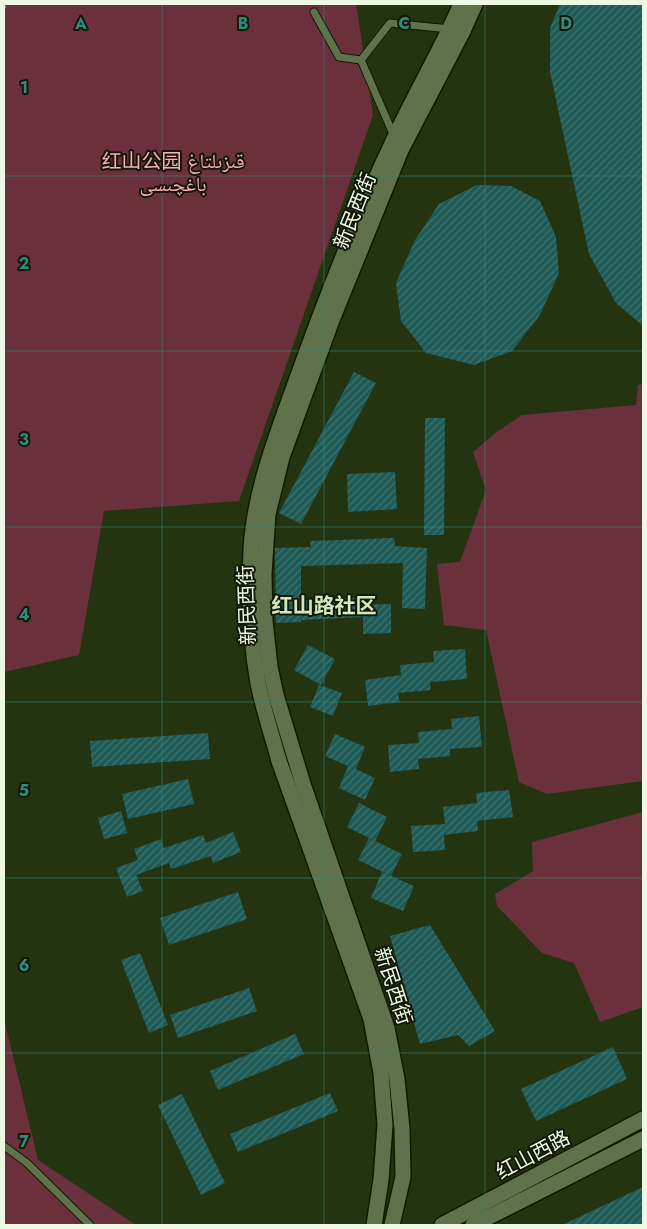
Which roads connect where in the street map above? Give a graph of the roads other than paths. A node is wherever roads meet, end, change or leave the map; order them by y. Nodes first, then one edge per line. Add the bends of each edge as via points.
1 (461, 4) edge
2 (474, 4) edge
3 (314, 12) dead end
4 (450, 29) junction
5 (361, 60) junction
6 (394, 138) junction
7 (643, 1119) edge
8 (643, 1139) edge
9 (4, 1146) edge
10 (90, 1225) edge
11 (374, 1225) edge
12 (392, 1225) edge
13 (442, 1225) edge
14 (473, 1225) edge

1 - 4 main road, 新民西街
2 - 12 main road, 新民西街 via 402,150 335,311 282,457 268,514 265,621 276,695 309,802 388,1028 397,1079 403,1177
3 - 5 lane via 338,56
4 - 5 lane via 390,23
4 - 6 main road, 新民西街
5 - 6 lane
6 - 11 main road, 新民西街 via 332,282 275,441 261,488 251,549 254,651 267,719 279,761 372,1019 385,1125
7 - 13 main road, 红山西路
8 - 14 main road, 红山西路
9 - 10 lane

